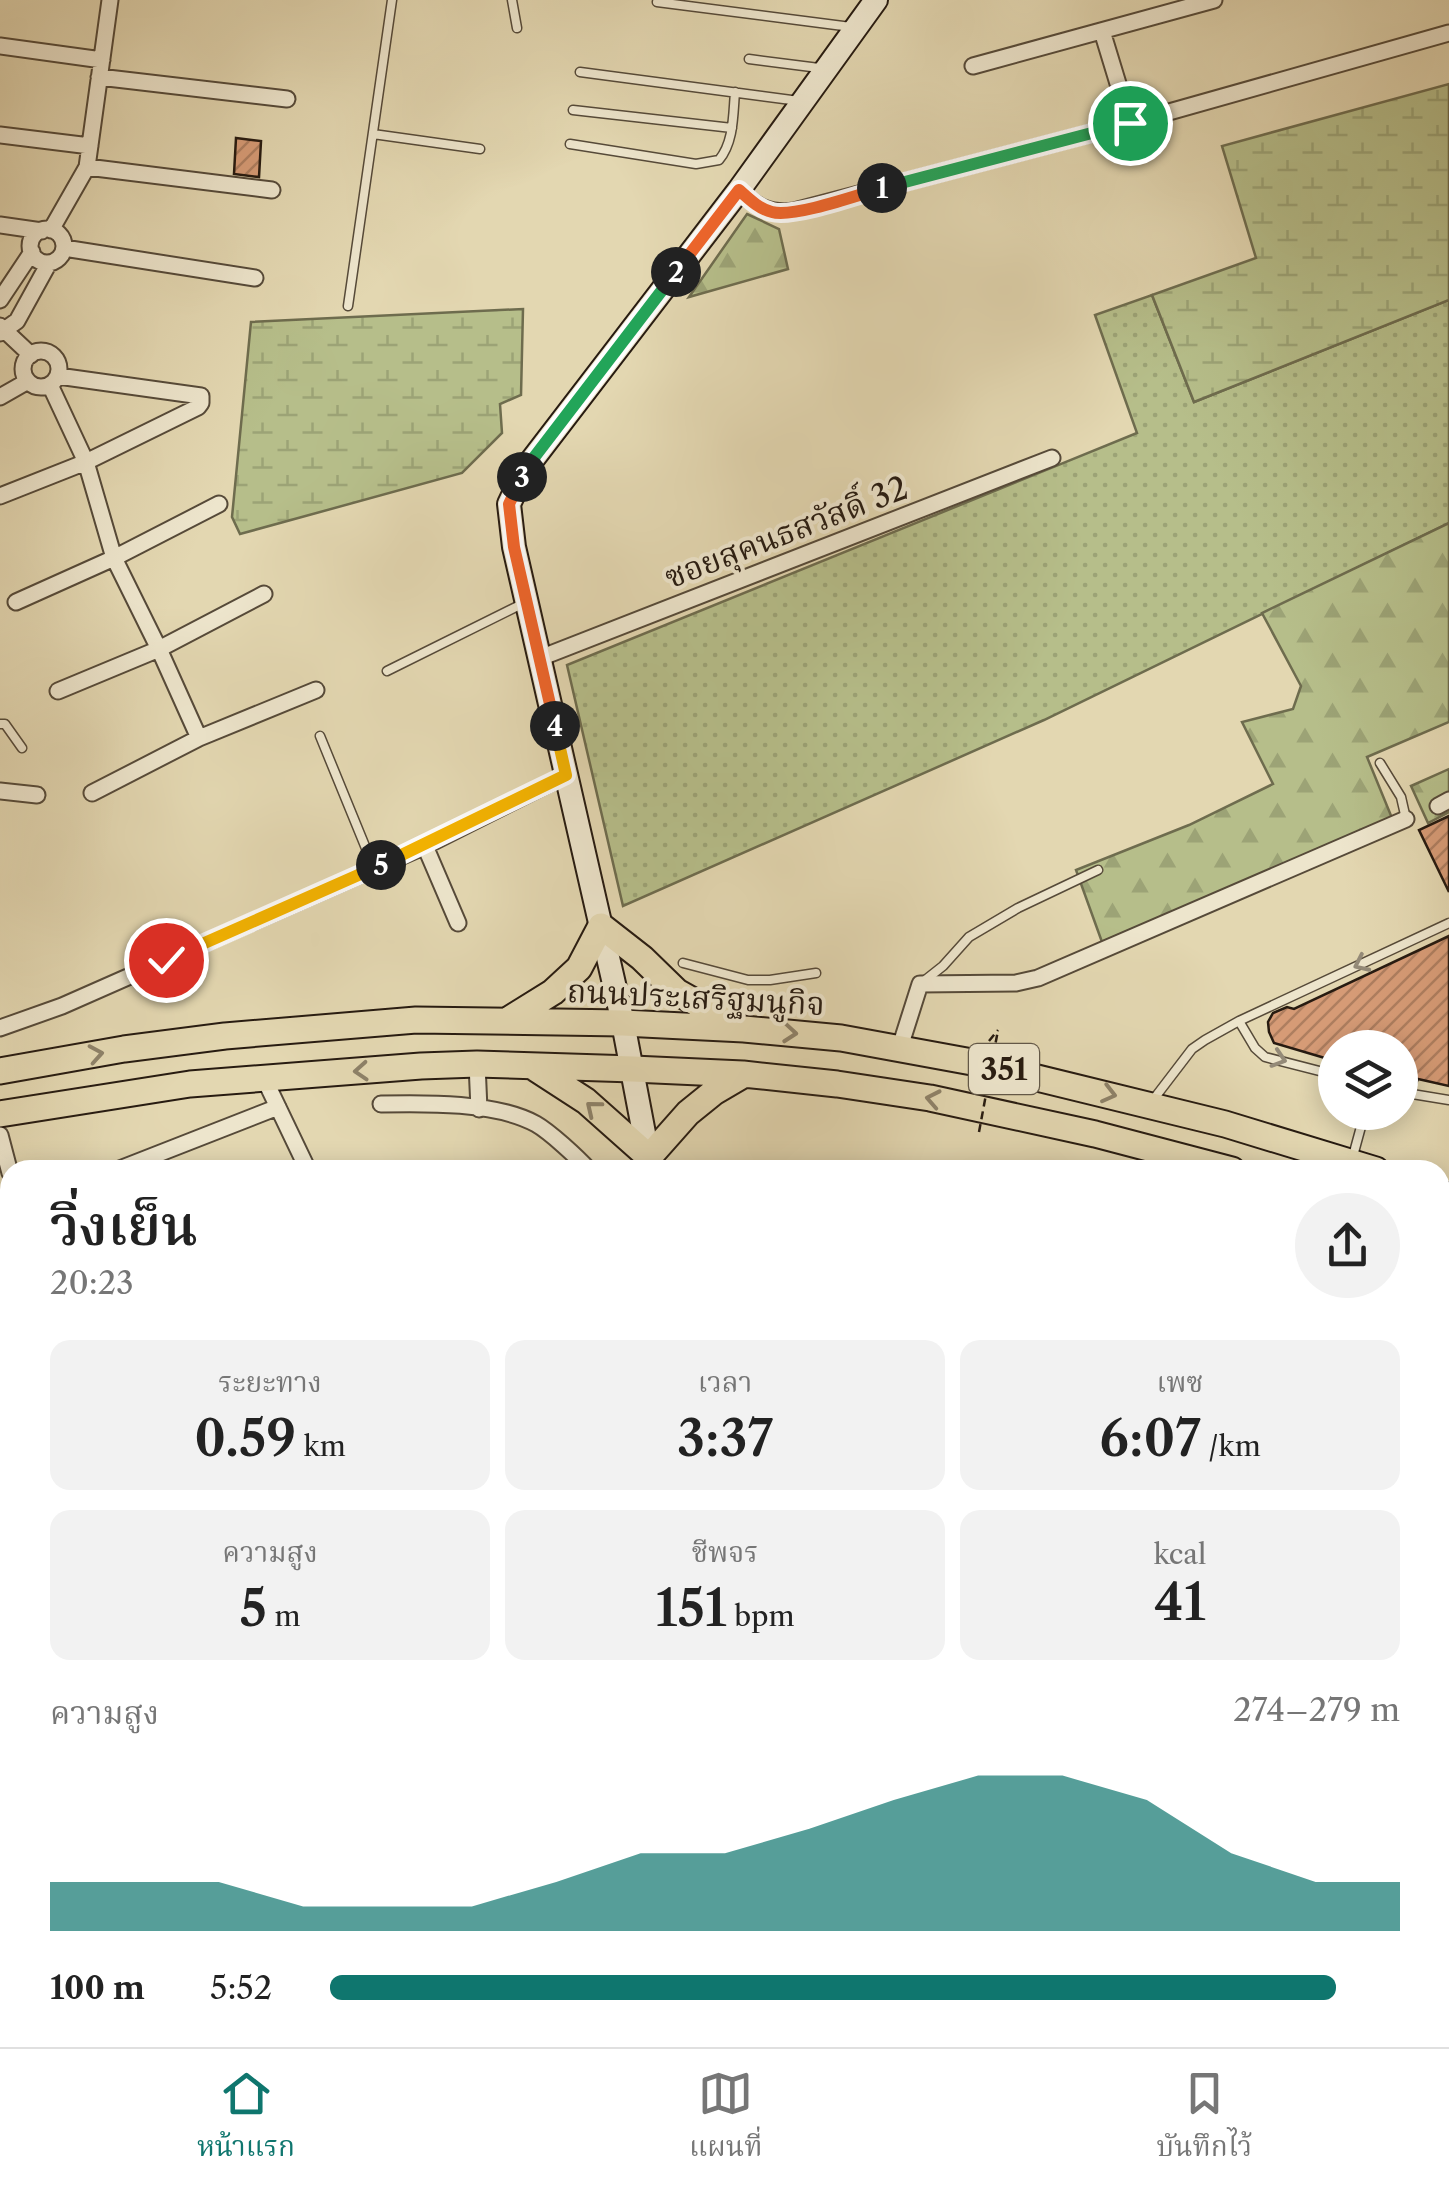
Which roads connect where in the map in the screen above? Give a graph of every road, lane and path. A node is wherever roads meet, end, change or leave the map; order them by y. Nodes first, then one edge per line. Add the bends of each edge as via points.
1 (110, 0) edge
2 (392, 0) edge
3 (512, 0) edge
4 (876, 0) edge
5 (1214, 0) edge
6 (657, 2) edge
7 (517, 28) dead end
8 (856, 28) junction
9 (1102, 31) junction
10 (1449, 34) edge
11 (0, 46) edge
12 (749, 59) dead end
13 (102, 60) junction
14 (973, 66) dead end
15 (826, 69) junction
16 (580, 72) dead end
17 (100, 77) junction
18 (734, 92) junction
19 (287, 100) dead end
20 (803, 101) junction
21 (574, 110) dead end
22 (1130, 123) junction
23 (732, 128) junction
24 (373, 134) junction
25 (0, 136) edge
26 (570, 144) dead end
27 (90, 146) junction
28 (480, 149) dead end
29 (87, 167) junction
30 (272, 190) dead end
31 (739, 190) junction
32 (0, 226) edge
33 (46, 230) junction
34 (64, 248) junction
35 (32, 252) junction
36 (49, 263) junction
37 (255, 278) dead end
38 (0, 300) edge
39 (348, 306) dead end
40 (2, 330) edge
41 (31, 354) junction
42 (54, 380) junction
43 (28, 382) junction
44 (0, 398) edge
45 (1052, 458) dead end
46 (86, 462) junction
47 (0, 496) edge
48 (219, 504) dead end
49 (114, 558) junction
50 (264, 594) dead end
51 (527, 601) junction
52 (16, 602) dead end
53 (159, 649) junction
54 (540, 658) junction
55 (387, 671) dead end
56 (316, 690) dead end
57 (58, 691) dead end
58 (0, 724) edge
59 (320, 736) dead end
60 (199, 738) junction
61 (22, 748) dead end
62 (1380, 764) dead end
63 (566, 775) junction
64 (0, 791) edge
65 (92, 793) dead end
66 (37, 795) dead end
67 (1406, 819) joint
68 (425, 846) junction
69 (374, 868) junction
70 (1098, 870) dead end
71 (458, 923) dead end
72 (1449, 923) edge
73 (601, 926) junction
74 (683, 963) dead end
75 (816, 973) dead end
76 (920, 984) junction
77 (416, 1020) junction
78 (508, 1020) junction
79 (1239, 1021) junction
80 (623, 1023) junction
81 (0, 1028) edge
82 (744, 1030) junction
83 (998, 1030) dead end
84 (841, 1038) junction
85 (900, 1048) junction
86 (476, 1064) junction
87 (421, 1066) junction
88 (532, 1066) junction
89 (633, 1069) junction
90 (0, 1071) edge
91 (1318, 1071) edge
92 (743, 1074) junction
93 (264, 1078) junction
94 (837, 1084) junction
95 (1418, 1095) edge
96 (1449, 1100) edge
97 (381, 1104) dead end
98 (1150, 1104) junction
99 (278, 1107) junction
100 (478, 1109) junction
101 (0, 1114) edge
102 (1360, 1130) edge
103 (979, 1132) dead end
104 (0, 1135) edge
105 (1173, 1154) junction
106 (6, 1160) edge
107 (143, 1160) edge
108 (303, 1160) edge
109 (577, 1160) edge
110 (646, 1160) edge
111 (649, 1160) edge
112 (653, 1160) edge
113 (1159, 1160) edge
114 (1195, 1160) edge
115 (1347, 1160) edge
116 (1351, 1160) edge

1 - 13 street
2 - 24 lane
3 - 7 lane
4 - 8 main road
5 - 9 street
6 - 8 lane
8 - 15 main road
9 - 14 street
9 - 22 street
10 - 22 street
11 - 13 street
12 - 15 lane
13 - 17 street
15 - 20 main road
16 - 18 lane
17 - 19 street
17 - 27 street
18 - 20 lane
18 - 23 lane
20 - 31 main road
21 - 23 lane
22 - 31 street via 794,212 770,212
23 - 26 lane via 719,160 696,164
24 - 28 lane
24 - 39 lane
25 - 27 street
27 - 29 street
29 - 30 street
29 - 33 street
31 - 51 main road via 526,468 509,504
32 - 33 street
33 - 34 street via 60,236
33 - 35 street via 32,239
34 - 36 street
34 - 37 street
35 - 36 street
35 - 38 street
36 - 40 street via 17,321
40 - 41 street
41 - 42 street via 52,355 58,365
41 - 43 street via 23,370
42 - 43 street via 38,387
42 - 46 street
42 - 46 street via 202,397 198,406
43 - 44 street
45 - 54 street, ซอยสุคนธสวัสดิ์ 32
46 - 47 street
46 - 49 street
48 - 49 street
49 - 52 street
49 - 53 street
50 - 53 street
51 - 54 main road
51 - 55 lane
53 - 57 street
53 - 60 street
54 - 63 main road
56 - 60 street
58 - 61 lane
59 - 69 lane
60 - 65 street
62 - 67 lane
63 - 68 street
63 - 73 main road
64 - 66 street
67 - 76 street via 1038,978
68 - 69 street
68 - 71 street
69 - 81 street
70 - 76 lane via 969,937
72 -> 79 lane
73 - 78 main road via 579,968
73 - 80 main road
73 - 82 main road via 677,992
74 - 75 lane via 748,980
76 - 85 street
77 - 78 main road, ถนนประเสริฐมนูกิจ / 351
77 - 87 main road
90 -> 77 main road, ถนนประเสริฐมนูกิจ / 351 via 224,1036
78 - 80 main road, ถนนประเสริฐมนูกิจ / 351
79 -> 91 lane via 1265,1057
79 - 98 lane via 1192,1049
80 - 82 main road, ถนนประเสริฐมนูกิจ / 351
80 - 89 main road
82 -> 84 main road, ถนนประเสริฐมนูกิจ / 351
83 - 103 path, bridge
84 - 85 main road, ถนนประเสริฐมนูกิจ / 351
84 - 94 main road
85 -> 98 main road, ถนนประเสริฐมนูกิจ / 351
86 - 87 main road, 351
86 - 88 main road, 351
86 - 100 street
87 -> 93 main road, 351
88 - 89 main road, 351
110 -> 88 main road via 586,1101
89 - 92 main road, 351
89 - 111 main road
92 - 94 main road, 351
92 - 112 main road via 688,1113
93 - 99 street
93 - 101 main road, 351
105 -> 94 main road, 351
95 - 96 lane
97 - 100 street
98 - 115 main road, ถนนประเสริฐมนูกิจ / 351
99 - 107 street
99 - 108 street
100 - 109 street via 536,1124
102 - 116 lane
104 - 106 street
105 - 113 lane
105 - 114 main road, 351

